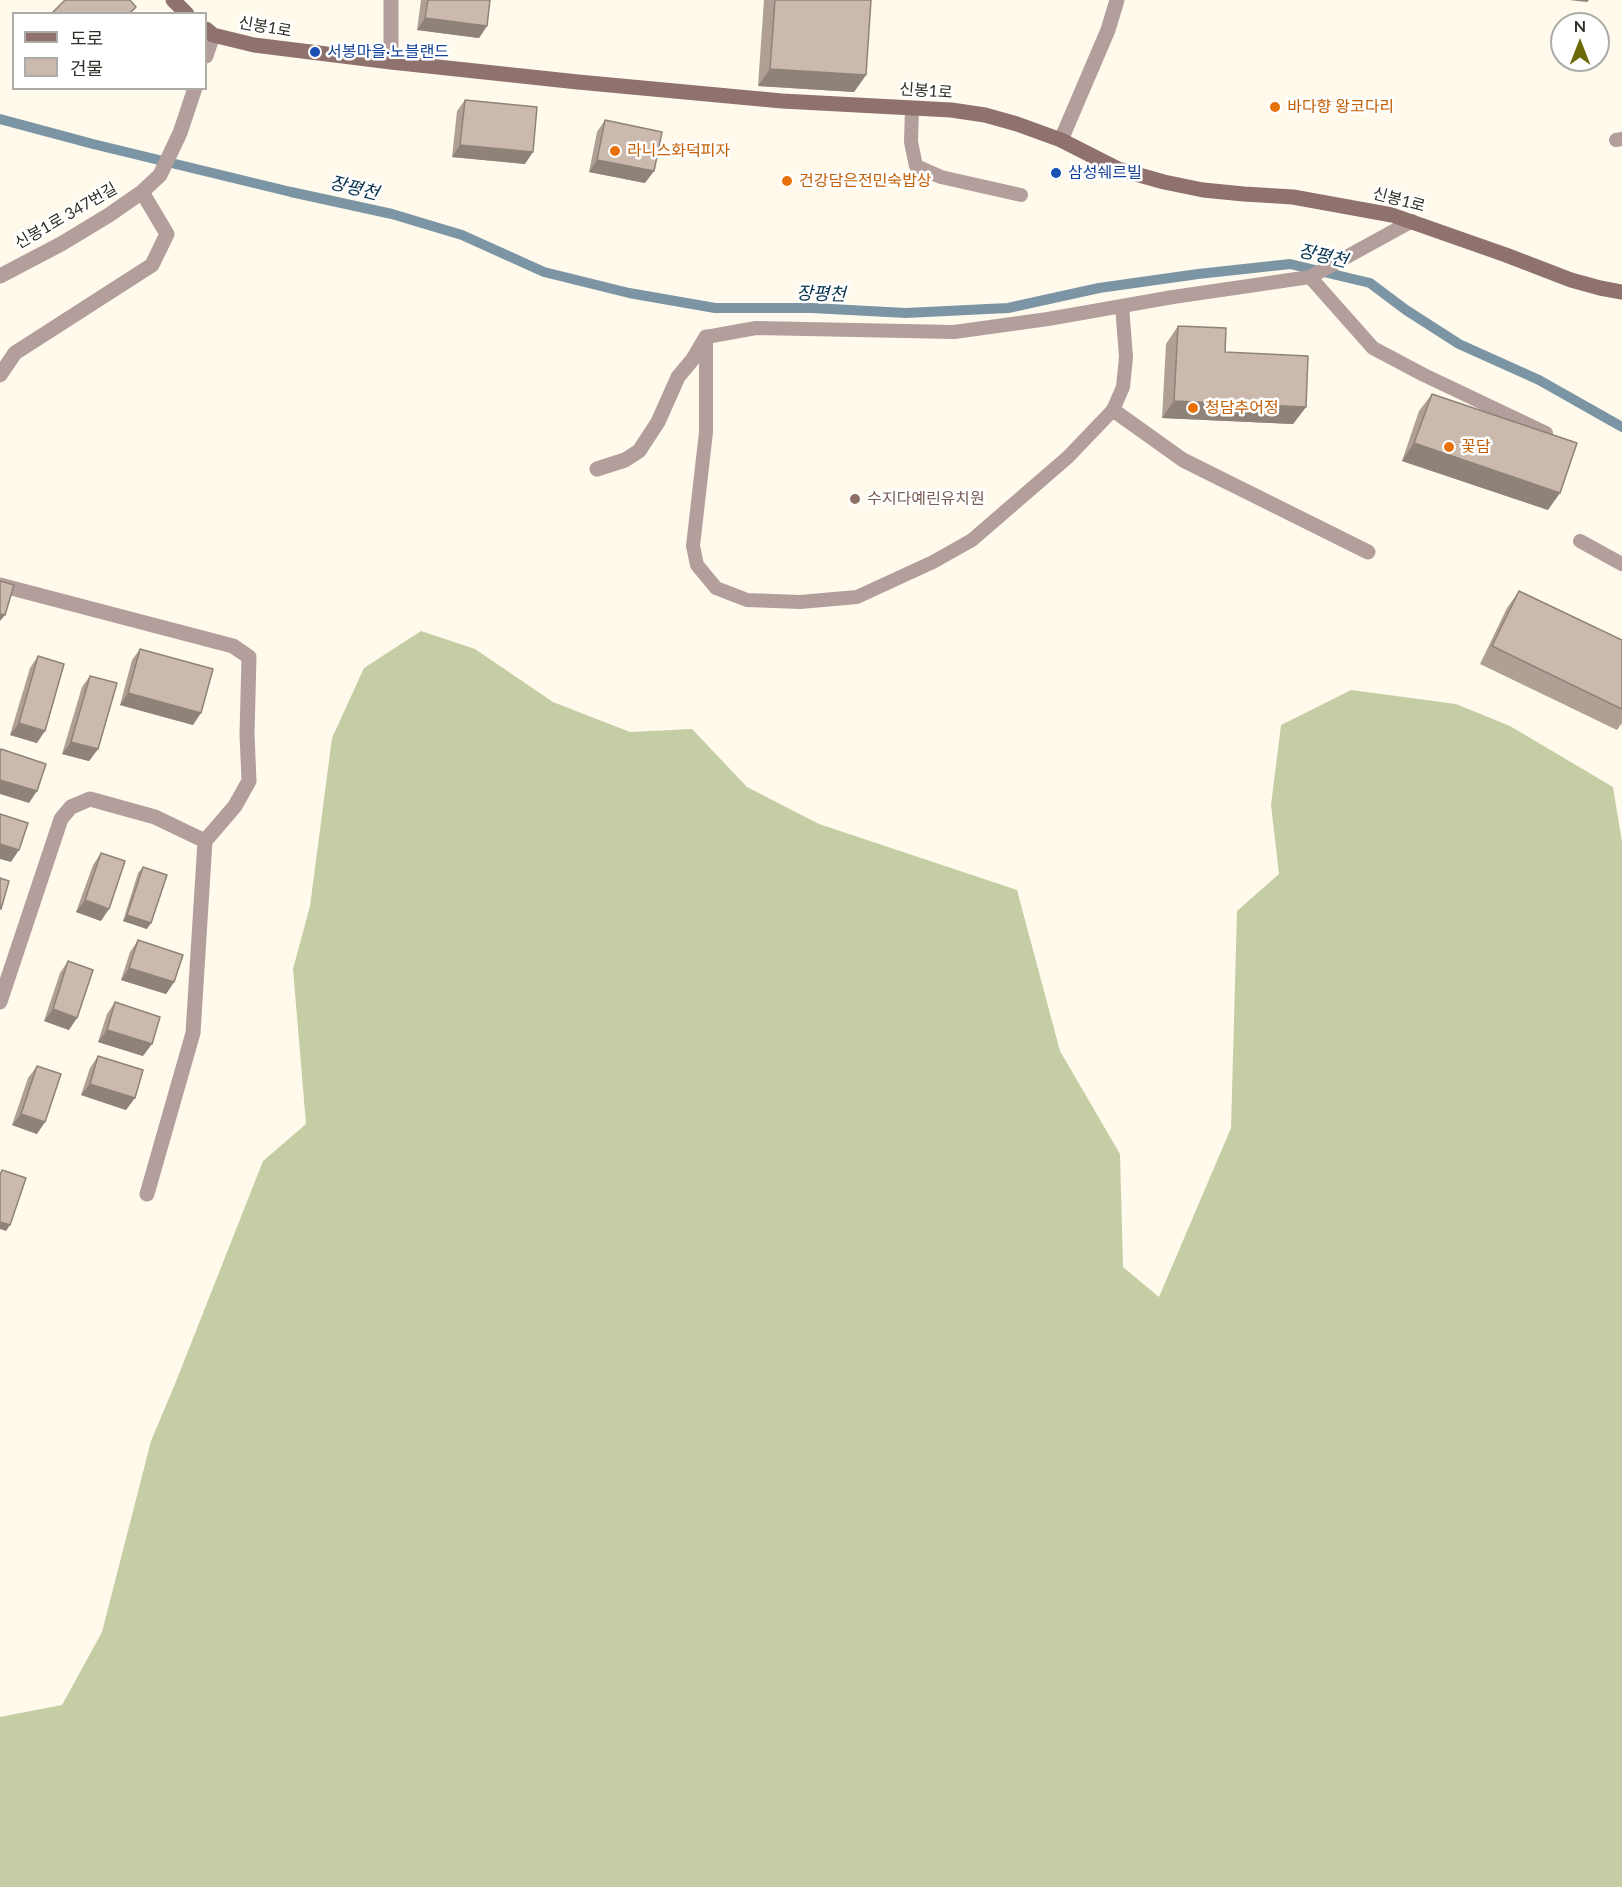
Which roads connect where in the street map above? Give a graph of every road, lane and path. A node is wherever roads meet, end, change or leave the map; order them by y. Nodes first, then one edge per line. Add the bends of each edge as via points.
1 (173, 0) edge
2 (391, 0) edge
3 (1117, 0) edge
4 (185, 12) edge
5 (209, 32) edge
6 (207, 48) edge
7 (390, 62) junction
8 (194, 90) edge
9 (912, 108) junction
10 (1061, 140) junction
11 (142, 192) junction
12 (1022, 195) dead end
13 (1412, 221) junction
14 (0, 276) edge
15 (1310, 277) junction
16 (1622, 292) edge
17 (1122, 306) junction
18 (706, 337) junction
19 (0, 375) edge
20 (1113, 410) junction
21 (1546, 433) edge
22 (597, 469) dead end
23 (1580, 542) dead end
24 (1368, 552) dead end
25 (1622, 564) edge
26 (0, 585) edge
27 (205, 841) junction
28 (0, 1002) edge
29 (147, 1194) dead end

1 - 4 street
2 - 7 street
3 - 10 street
5 - 6 street
5 - 7 street, 신봉1로 via 254,45
7 - 9 street, 신봉1로 via 782,101
8 - 11 street, 신봉1로 347번길 via 160,175
9 - 10 street, 신봉1로 via 986,115
9 - 12 lane via 911,142 916,166 941,177
10 - 13 street, 신봉1로 via 1118,169 1164,182 1213,191 1293,196
11 - 14 street, 신봉1로 347번길 via 61,244
11 - 19 street via 167,234 152,265 15,353
13 - 15 lane
13 - 16 street, 신봉1로 via 1571,280
15 - 17 lane
15 - 21 lane via 1372,348
17 - 18 lane via 954,332 756,328
17 - 20 lane via 1126,357 1123,387
18 - 20 lane via 706,432 693,546 697,565 716,588 747,600 800,602 857,597 933,562 972,540 1068,458
18 - 22 street via 678,377 658,422 639,451
20 - 24 street via 1183,460
23 - 25 lane
26 - 27 street via 233,646 249,657 249,781 235,806
27 - 28 street via 155,817 90,799 71,807 61,819
27 - 29 street via 193,1033

